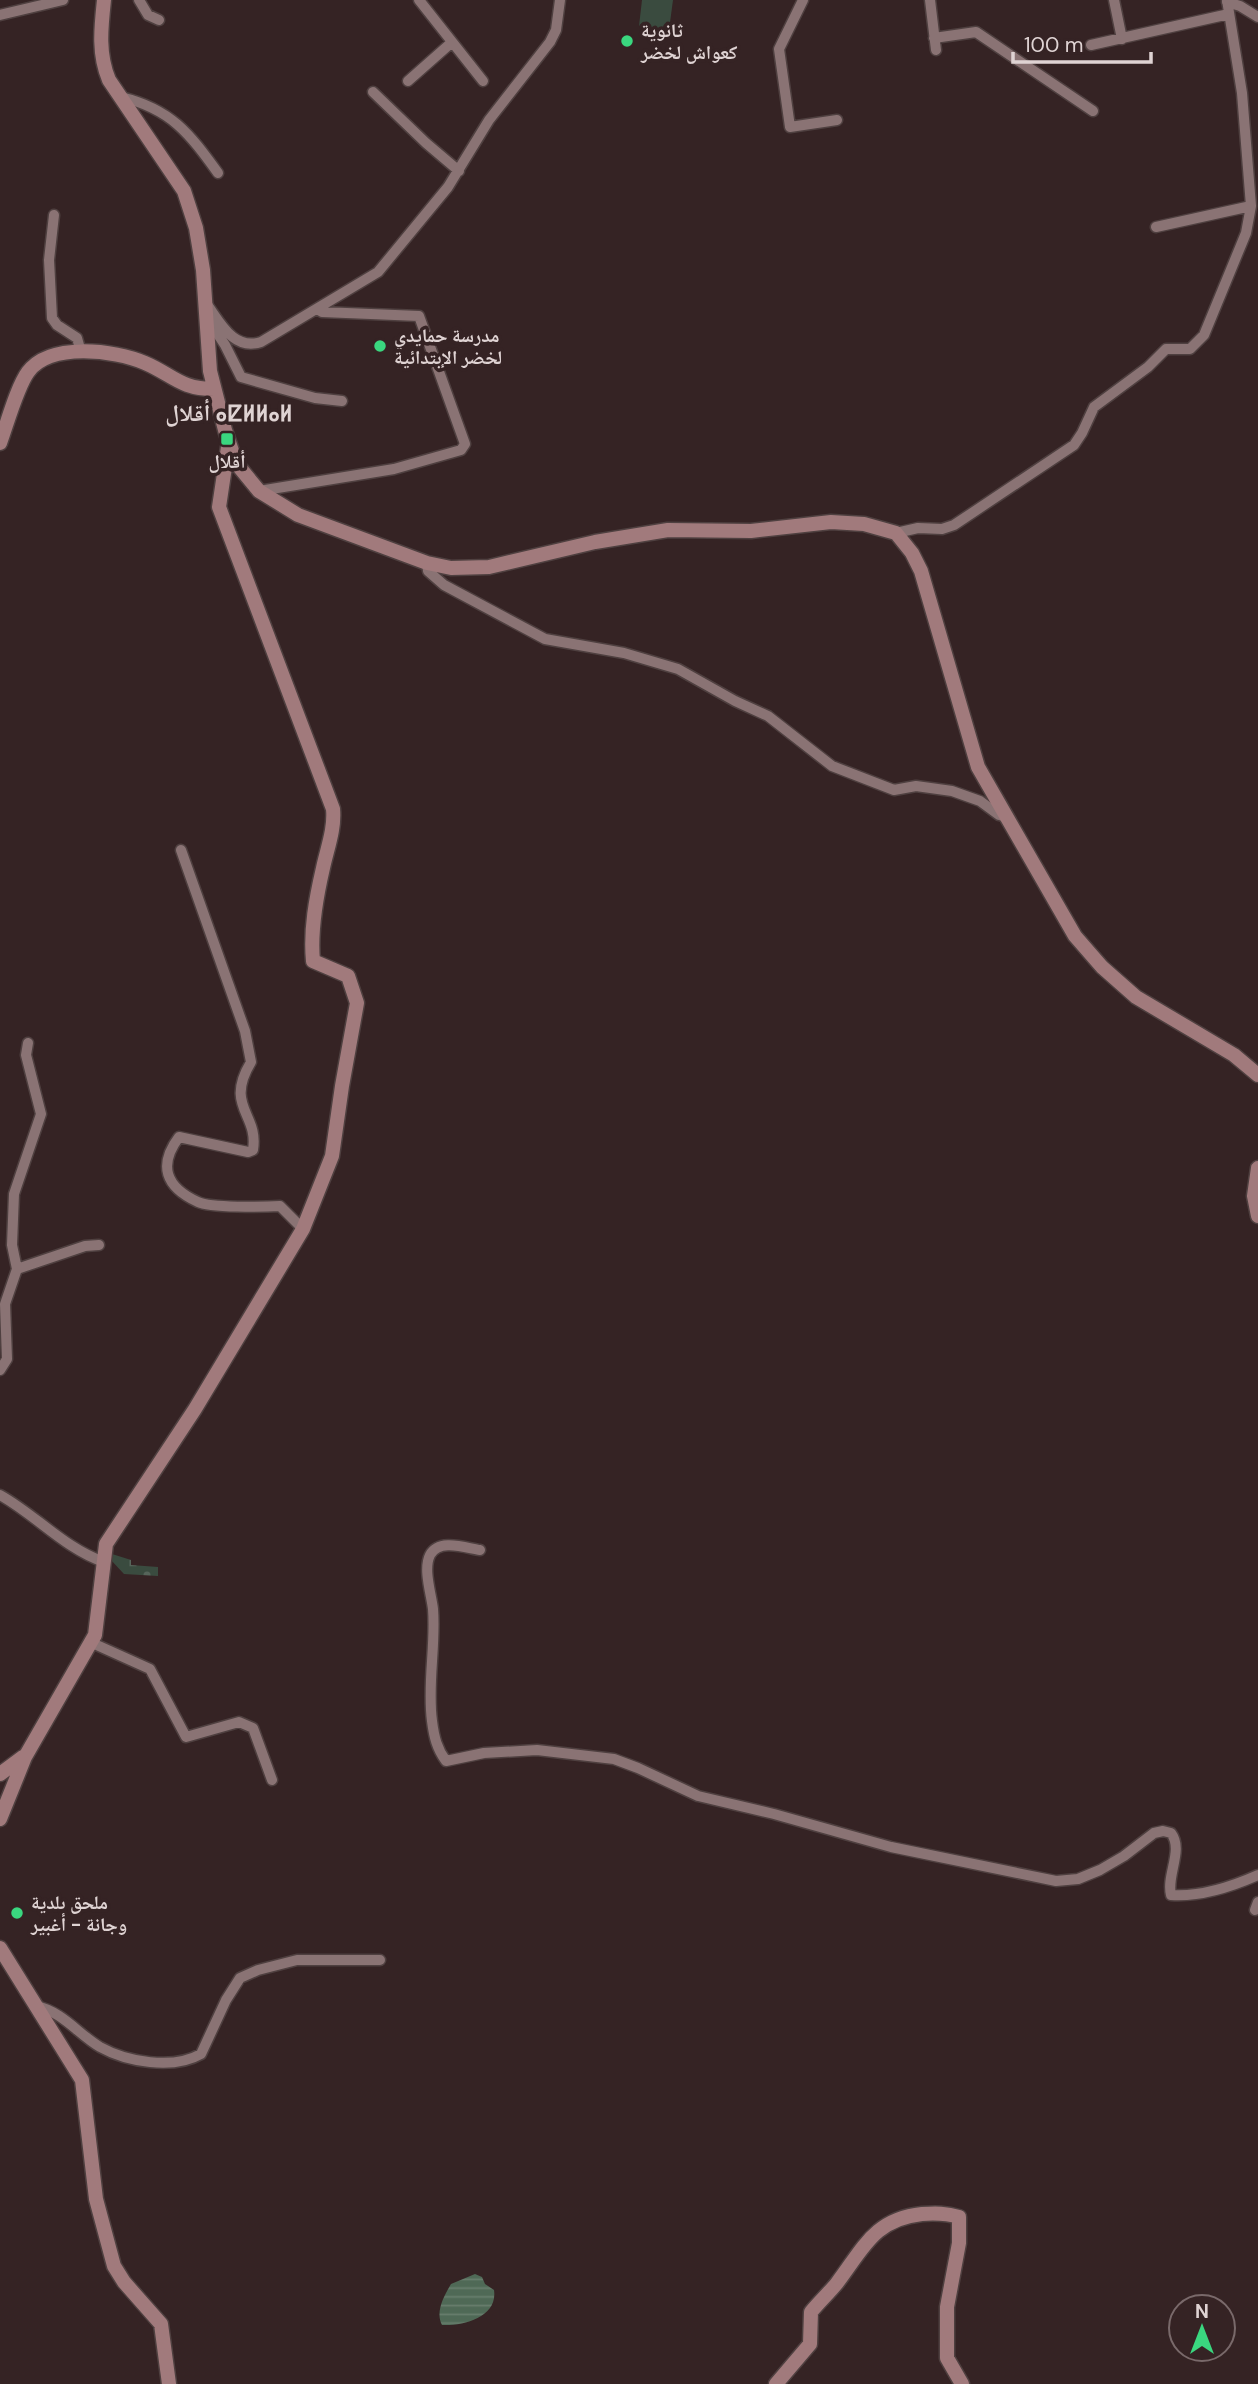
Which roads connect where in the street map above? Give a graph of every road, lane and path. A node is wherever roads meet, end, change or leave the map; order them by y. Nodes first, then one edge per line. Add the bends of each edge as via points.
1 (63, 0) edge
2 (104, 0) edge
3 (139, 0) edge
4 (419, 0) edge
5 (560, 0) edge
6 (803, 0) edge
7 (930, 0) edge
8 (1114, 0) edge
9 (1228, 5) edge
10 (0, 15) edge
11 (1258, 17) edge
12 (159, 20) dead end
13 (934, 38) junction
14 (1122, 39) junction
15 (451, 43) junction
16 (1091, 45) dead end
17 (936, 50) dead end
18 (408, 80) dead end
19 (483, 80) dead end
20 (373, 92) dead end
21 (121, 97) junction
22 (1093, 111) dead end
23 (837, 120) dead end
24 (459, 171) junction
25 (218, 173) dead end
26 (1251, 206) junction
27 (54, 215) dead end
28 (1156, 226) dead end
29 (206, 303) junction
30 (317, 309) junction
31 (207, 318) junction
32 (81, 352) junction
33 (214, 388) junction
34 (342, 401) dead end
35 (229, 442) junction
36 (0, 443) edge
37 (259, 491) junction
38 (895, 534) junction
39 (427, 563) junction
40 (1007, 817) junction
41 (181, 850) dead end
42 (28, 1043) dead end
43 (1258, 1075) edge
44 (1258, 1168) edge
45 (1258, 1216) edge
46 (303, 1229) junction
47 (99, 1245) dead end
48 (17, 1269) junction
49 (0, 1370) edge
50 (2, 1494) edge
51 (480, 1550) dead end
52 (104, 1562) junction
53 (90, 1642) junction
54 (25, 1757) junction
55 (0, 1774) edge
56 (272, 1780) dead end
57 (0, 1819) edge
58 (1258, 1875) edge
59 (0, 1948) edge
60 (380, 1960) dead end
61 (36, 2006) junction
62 (169, 2384) edge
63 (776, 2384) edge
64 (962, 2384) edge

1 - 10 street
2 - 21 street via 104,67
3 - 12 street via 148,15
4 - 15 street
5 - 24 street via 550,42 489,120
6 - 23 street via 779,49 790,128
7 - 13 street
8 - 14 street
9 - 11 street via 1240,6
9 - 14 street
9 - 26 street via 1242,93
13 - 17 street
13 - 22 street via 976,32
14 - 16 street
15 - 18 street
15 - 19 street
20 - 24 street
21 - 25 street via 152,106 173,119
21 - 29 street via 184,191 196,228
24 - 30 street via 379,272
26 - 28 street
26 - 38 street via 1246,233 1199,343 1190,349 1161,352 1094,407 1074,445 954,526
27 - 32 street via 49,260 52,318 77,338
29 - 30 street via 233,339 251,345
29 - 31 street
30 - 37 street via 419,316 465,444 461,450 394,469
31 - 33 street
31 - 34 street via 241,377
32 - 33 street via 119,356 196,389
32 - 36 street via 64,352 33,365
33 - 35 street
35 - 37 street via 236,463
35 - 46 street via 219,507 333,809 311,938 313,961 348,976 357,1003 332,1156
37 - 39 street via 298,515
38 - 39 street via 844,522 751,531 668,530 594,541 489,567
38 - 40 street via 921,571 978,767
39 - 40 street via 428,571 444,585 545,639 624,653 678,669 768,716 832,766 894,790 916,786 953,791
40 - 43 street via 1075,936 1102,967 1136,997 1234,1055
41 - 46 street via 245,1031 251,1062 239,1094 255,1137 253,1150 248,1152 180,1137 169,1151 166,1168 173,1185 199,1203 280,1206
42 - 48 street via 26,1055 41,1114 14,1194 12,1245
44 - 45 street via 1254,1196
46 - 52 street via 195,1409 106,1545
47 - 48 street
48 - 49 street via 5,1304 7,1359
50 - 52 street via 86,1556
51 - 58 street via 438,1548 430,1555 428,1567 433,1622 429,1698 438,1749 446,1761 537,1750 614,1759 698,1797 891,1847 1056,1881 1100,1870 1163,1831 1171,1832 1176,1846 1171,1895 1208,1892
52 - 53 street
53 - 54 street
53 - 56 street via 150,1669 186,1737 239,1722 253,1728
54 - 55 street
54 - 57 street
59 - 61 street
60 - 61 street via 297,1960 240,1978 201,2054 167,2062 130,2059 100,2047 58,2015
61 - 62 street via 82,2080 96,2199 114,2266 161,2325
63 - 64 street via 810,2344 810,2312 836,2285 863,2245 883,2226 906,2216 944,2213 959,2217 947,2307 947,2358

